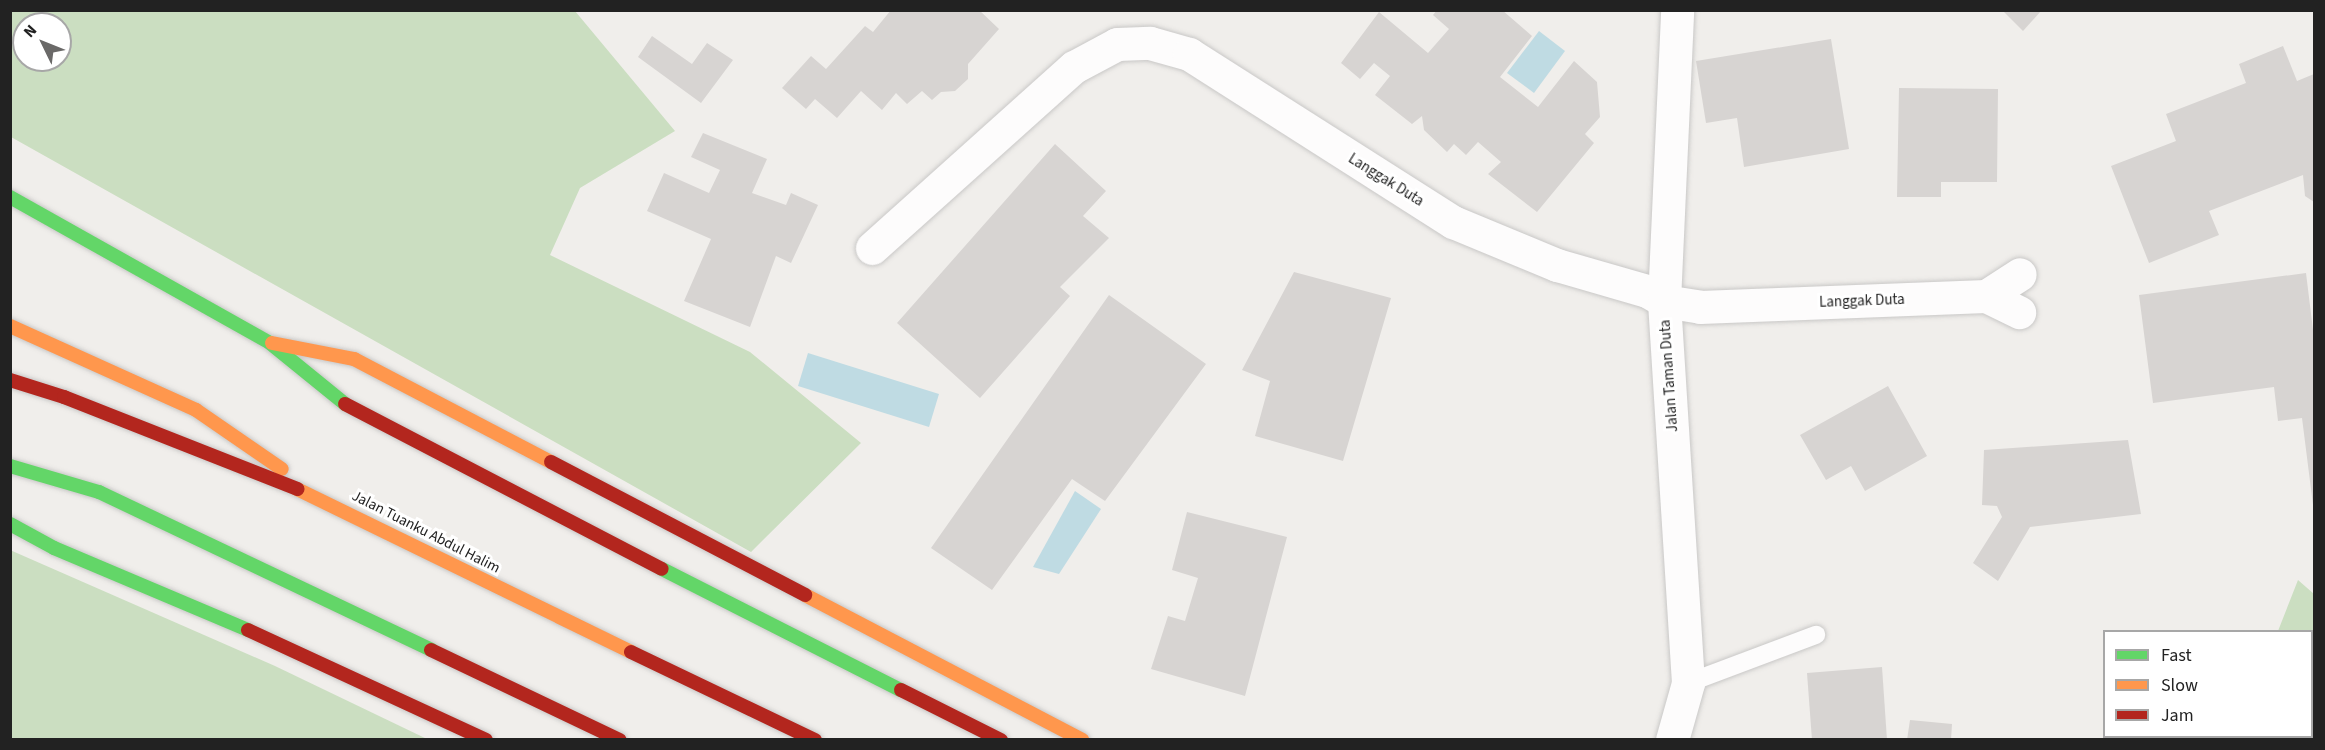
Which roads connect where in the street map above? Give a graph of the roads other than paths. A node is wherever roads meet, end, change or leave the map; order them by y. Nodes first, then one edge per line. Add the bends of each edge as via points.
1 (1677, 10) edge
2 (10, 197) edge
3 (872, 248) dead end
4 (2020, 274) dead end
5 (1986, 296) junction
6 (1664, 301) junction
7 (2019, 312) dead end
8 (10, 326) edge
9 (270, 343) junction
10 (10, 380) edge
11 (10, 466) edge
12 (328, 501) junction
13 (10, 524) edge
14 (1816, 635) dead end
15 (1688, 683) junction
16 (486, 740) edge
17 (620, 740) edge
18 (815, 740) edge
19 (1001, 740) edge
20 (1082, 740) edge
21 (1672, 740) edge

1 - 6 street, Jalan Taman Duta
2 - 9 main road
3 - 6 street, Langgak Duta via 1074,68 1117,44 1150,43 1189,54 1453,222 1557,265 1647,291
4 - 5 street
5 - 6 street, Langgak Duta via 1700,307
5 - 7 street
6 - 15 street, Jalan Taman Duta
8 - 12 main road via 196,410
9 - 19 main road via 332,397 609,543
9 - 20 main road via 354,359
10 - 12 main road, Jalan Tuanku Abdul Halim via 64,397
11 - 17 main road via 99,492 200,537
12 - 18 main road, Jalan Tuanku Abdul Halim
13 - 16 main road via 54,548 300,652
14 - 15 lane
15 - 21 street, Jalan Taman Duta

